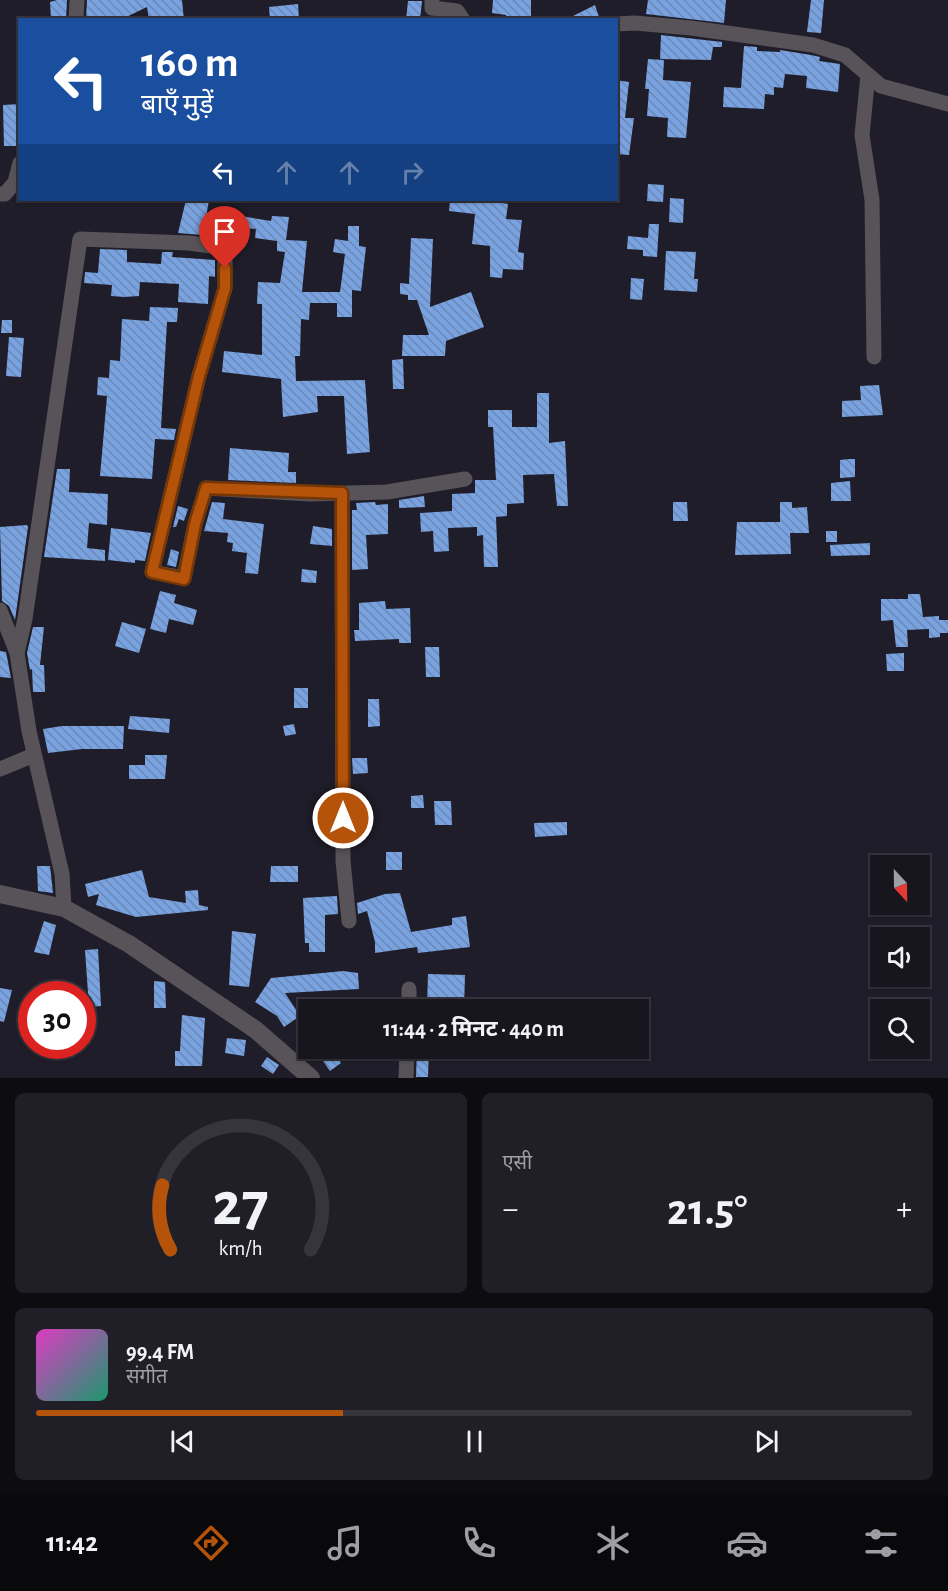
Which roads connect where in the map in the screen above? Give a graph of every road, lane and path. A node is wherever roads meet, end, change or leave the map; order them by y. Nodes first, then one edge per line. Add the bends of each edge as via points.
1 (77, 0) edge
2 (432, 0) edge
3 (76, 18) edge
4 (462, 18) edge
5 (618, 24) edge
6 (868, 75) junction
7 (948, 104) edge
8 (18, 171) edge
9 (0, 194) edge
10 (874, 357) dead end
11 (465, 479) dead end
12 (342, 493) junction
13 (0, 610) edge
14 (17, 653) junction
15 (34, 755) junction
16 (0, 769) edge
17 (0, 894) edge
18 (64, 908) junction
19 (349, 921) dead end
20 (409, 989) dead end
21 (409, 999) edge
22 (407, 1059) edge
23 (311, 1078) edge
24 (406, 1078) edge

1 - 3 street
2 - 4 street via 432,8 457,11
5 - 6 street via 692,28 813,45 845,55
6 - 7 street via 882,86
6 - 10 street via 862,135 872,200
8 - 9 street via 15,182 5,194
11 - 12 street via 387,492
12 - 14 street via 206,488 184,579 152,572 199,376 225,288 225,248 189,243 80,240
12 - 19 street via 344,861
13 - 14 street
14 - 15 street
15 - 16 street
15 - 18 street via 62,874
17 - 18 street
18 - 23 street via 195,987 256,1030
20 - 21 street
22 - 24 street

